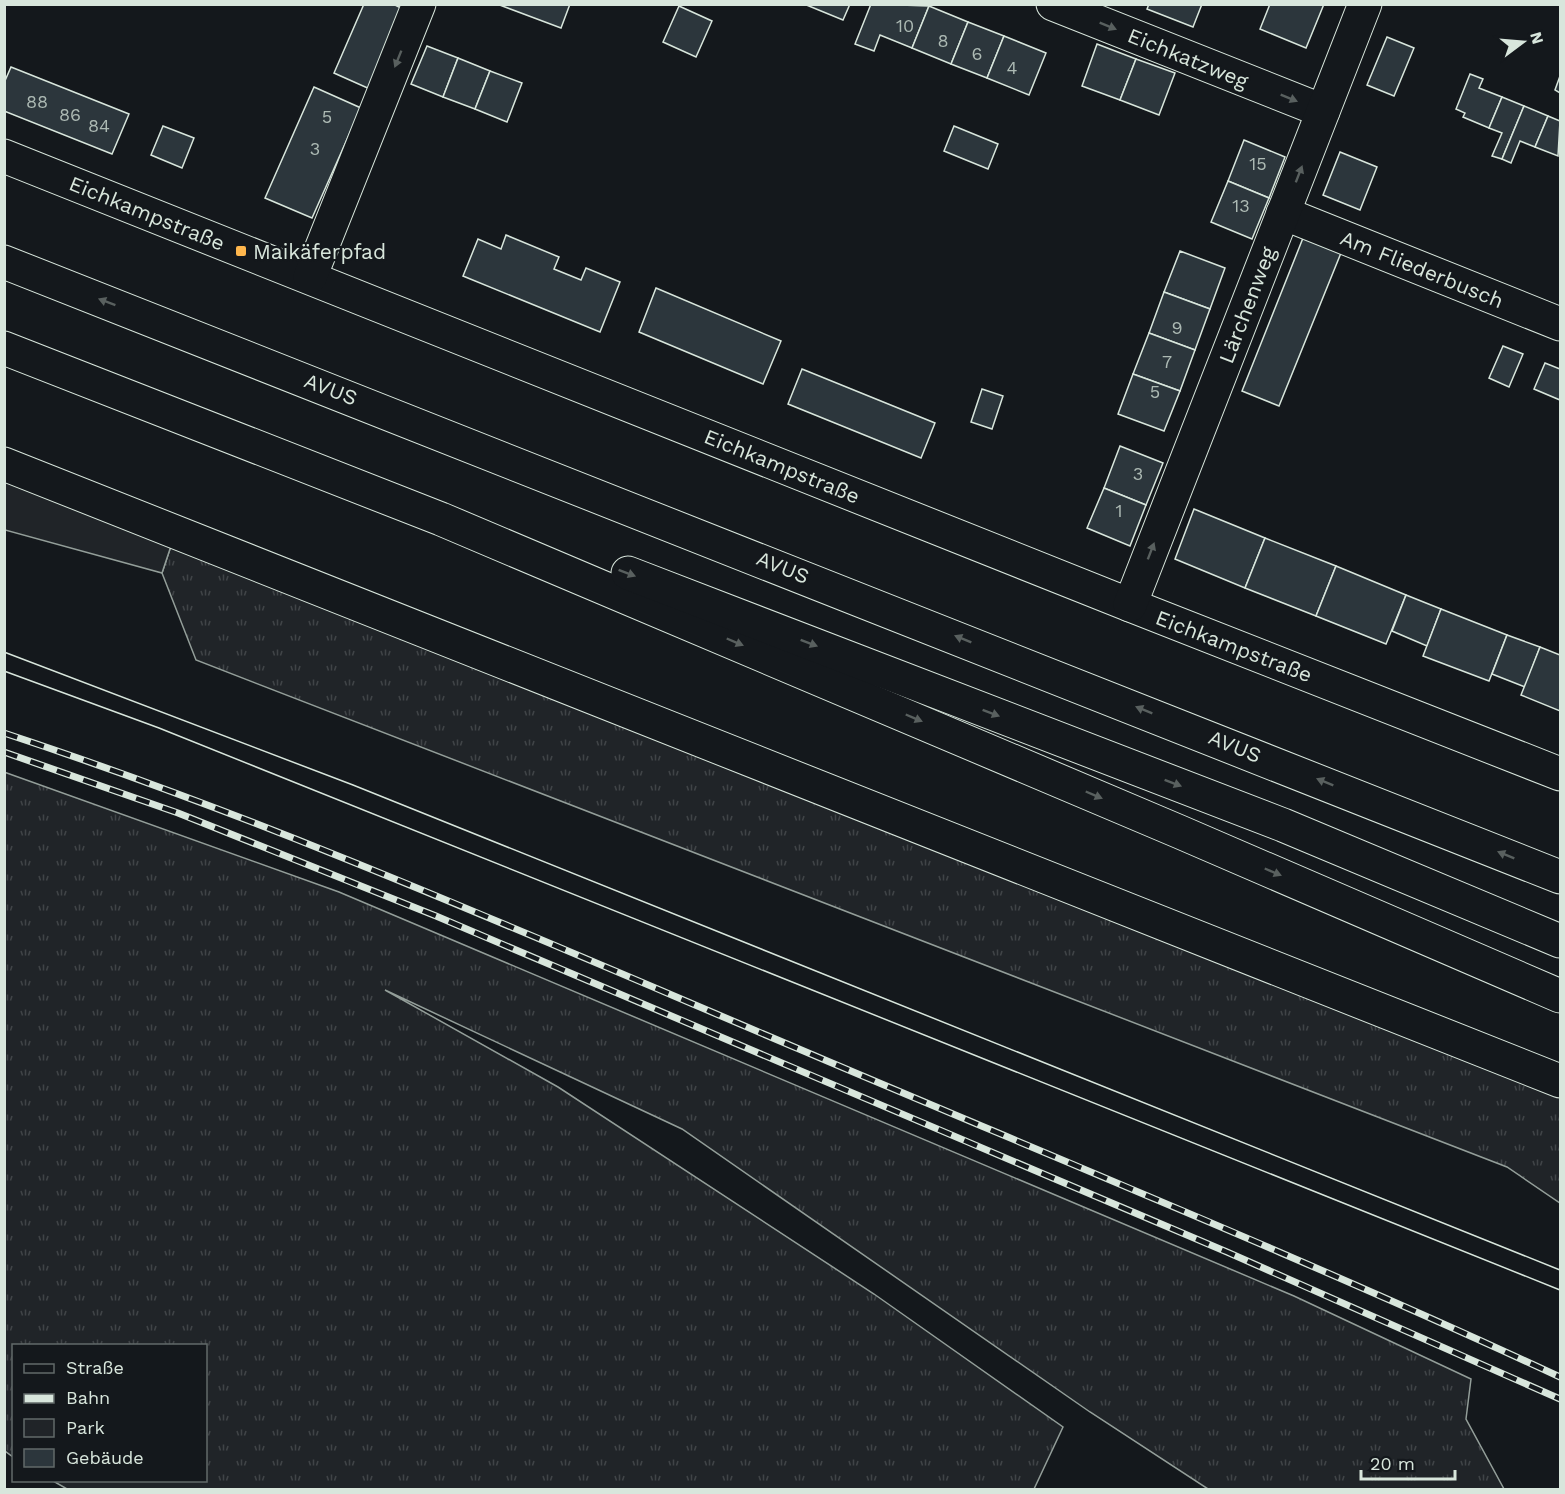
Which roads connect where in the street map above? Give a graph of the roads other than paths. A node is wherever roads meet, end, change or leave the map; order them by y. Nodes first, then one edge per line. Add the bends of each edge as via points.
1 (419, 4) edge
2 (1053, 4) edge
3 (1365, 4) edge
4 (1323, 111) junction
5 (4, 156) edge
6 (1283, 213) junction
7 (4, 262) edge
8 (310, 277) junction
9 (1560, 324) edge
10 (4, 333) edge
11 (4, 348) edge
12 (4, 464) edge
13 (1130, 605) junction
14 (1560, 774) edge
15 (1560, 877) edge
16 (1560, 941) edge
17 (1560, 996) edge
18 (1560, 1081) edge

1 -> 8 main road
2 -> 4 main road, Eichkatzweg
3 - 4 main road, Lärchenweg
6 -> 4 main road, Lärchenweg
5 - 8 main road, Eichkampstraße
6 - 9 main road, Am Fliederbusch
13 -> 6 main road, Lärchenweg
15 -> 7 main road, AVUS
8 - 13 main road, Eichkampstraße
10 -> 16 main road via 1272,821
11 -> 17 main road via 441,519
12 - 18 main road
13 - 14 main road, Eichkampstraße

